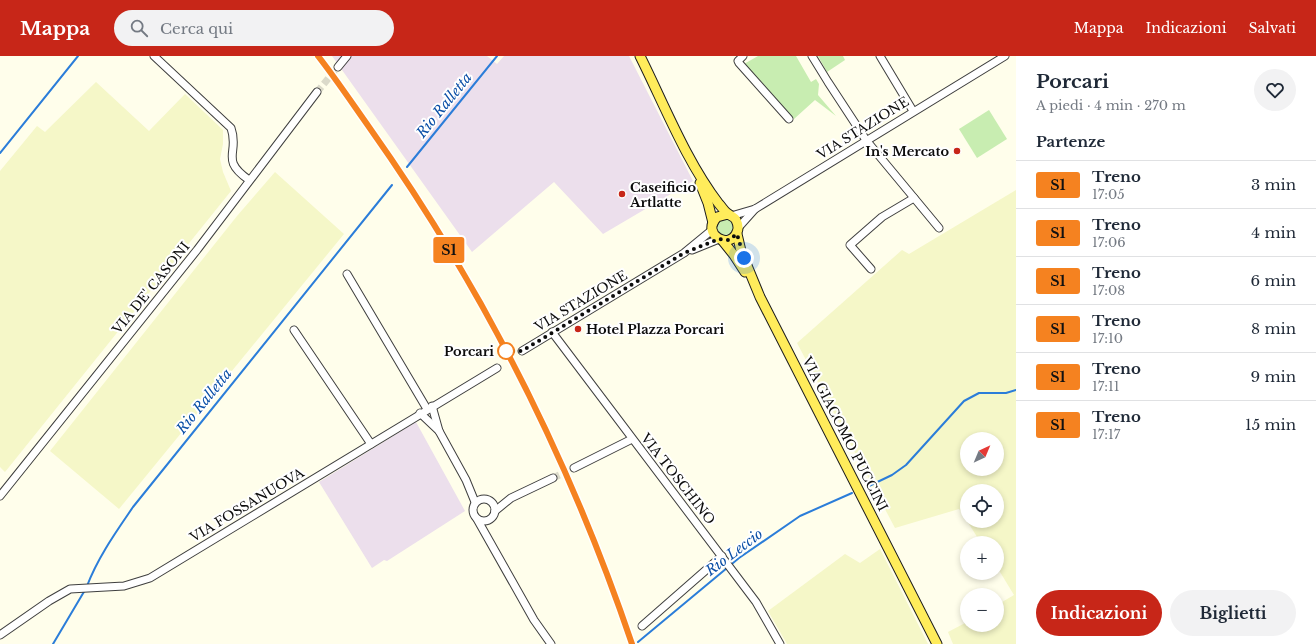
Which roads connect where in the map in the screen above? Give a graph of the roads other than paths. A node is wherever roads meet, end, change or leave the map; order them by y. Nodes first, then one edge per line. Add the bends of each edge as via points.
1 (154, 56) edge
2 (347, 56) edge
3 (640, 56) edge
4 (812, 56) edge
5 (1005, 56) edge
6 (882, 57) edge
7 (740, 58) edge
8 (338, 67) tunnel mouth
9 (317, 92) tunnel mouth
10 (913, 111) junction
11 (789, 119) dead end
12 (866, 140) junction
13 (687, 152) junction
14 (249, 180) junction
15 (914, 198) junction
16 (755, 209) junction
17 (729, 215) junction
18 (712, 226) junction
19 (939, 228) dead end
20 (738, 231) junction
21 (720, 240) junction
22 (684, 253) junction
23 (871, 269) dead end
24 (347, 274) dead end
25 (760, 297) junction
26 (294, 330) dead end
27 (552, 332) junction
28 (522, 351) dead end
29 (497, 368) dead end
30 (426, 410) junction
31 (440, 432) junction
32 (632, 439) junction
33 (371, 444) junction
34 (574, 468) tunnel mouth
35 (553, 478) tunnel mouth
36 (466, 480) junction
37 (0, 496) edge
38 (511, 498) junction
39 (486, 499) junction
40 (475, 502) junction
41 (495, 511) junction
42 (477, 519) junction
43 (488, 520) junction
44 (491, 542) junction
45 (722, 556) junction
46 (642, 626) dead end
47 (0, 635) edge
48 (551, 644) edge
49 (780, 644) edge
50 (937, 644) edge

1 - 14 street via 231,128 234,136 231,158 240,174
2 - 8 street
3 - 13 main road
4 - 12 street
5 - 10 street, VIA STAZIONE
6 - 10 street
7 - 11 street via 739,63
9 - 14 street, VIA DE' CASONI
10 - 12 street, VIA STAZIONE
12 - 15 street
12 - 16 street, VIA STAZIONE
13 - 17 main road via 714,197
13 - 18 main road via 705,195
14 - 37 street, VIA DE' CASONI via 197,250
15 - 19 street
15 - 23 street via 882,217 850,245
16 - 17 street, VIA STAZIONE
16 - 20 street
17 - 18 main road via 717,217
17 - 20 main road via 736,221
18 - 21 main road
18 - 22 street, VIA STAZIONE
20 - 21 main road via 732,239
20 - 25 main road, VIA GIACOMO PUCCINI via 741,251
21 - 22 street
21 - 25 main road via 737,260
22 - 27 street, VIA STAZIONE
24 - 30 street
25 - 50 main road, VIA GIACOMO PUCCINI
26 - 33 street
27 - 28 street, VIA STAZIONE
27 - 32 street, VIA TOSCHINO
29 - 30 street, VIA FOSSANUOVA
30 - 31 street
30 - 31 street
30 - 33 street, VIA FOSSANUOVA
31 - 36 street
32 - 34 street
32 - 45 street, VIA TOSCHINO
33 - 47 street, VIA FOSSANUOVA via 150,578 124,586 70,589
35 - 38 street
36 - 39 street
36 - 40 street
38 - 39 street
38 - 41 street
39 - 40 street
39 - 41 street via 494,506
40 - 42 street via 473,513
41 - 43 street via 493,517
42 - 43 street
42 - 44 street
43 - 44 street
44 - 48 street via 534,620
45 - 46 street
45 - 49 street, VIA TOSCHINO via 756,602

